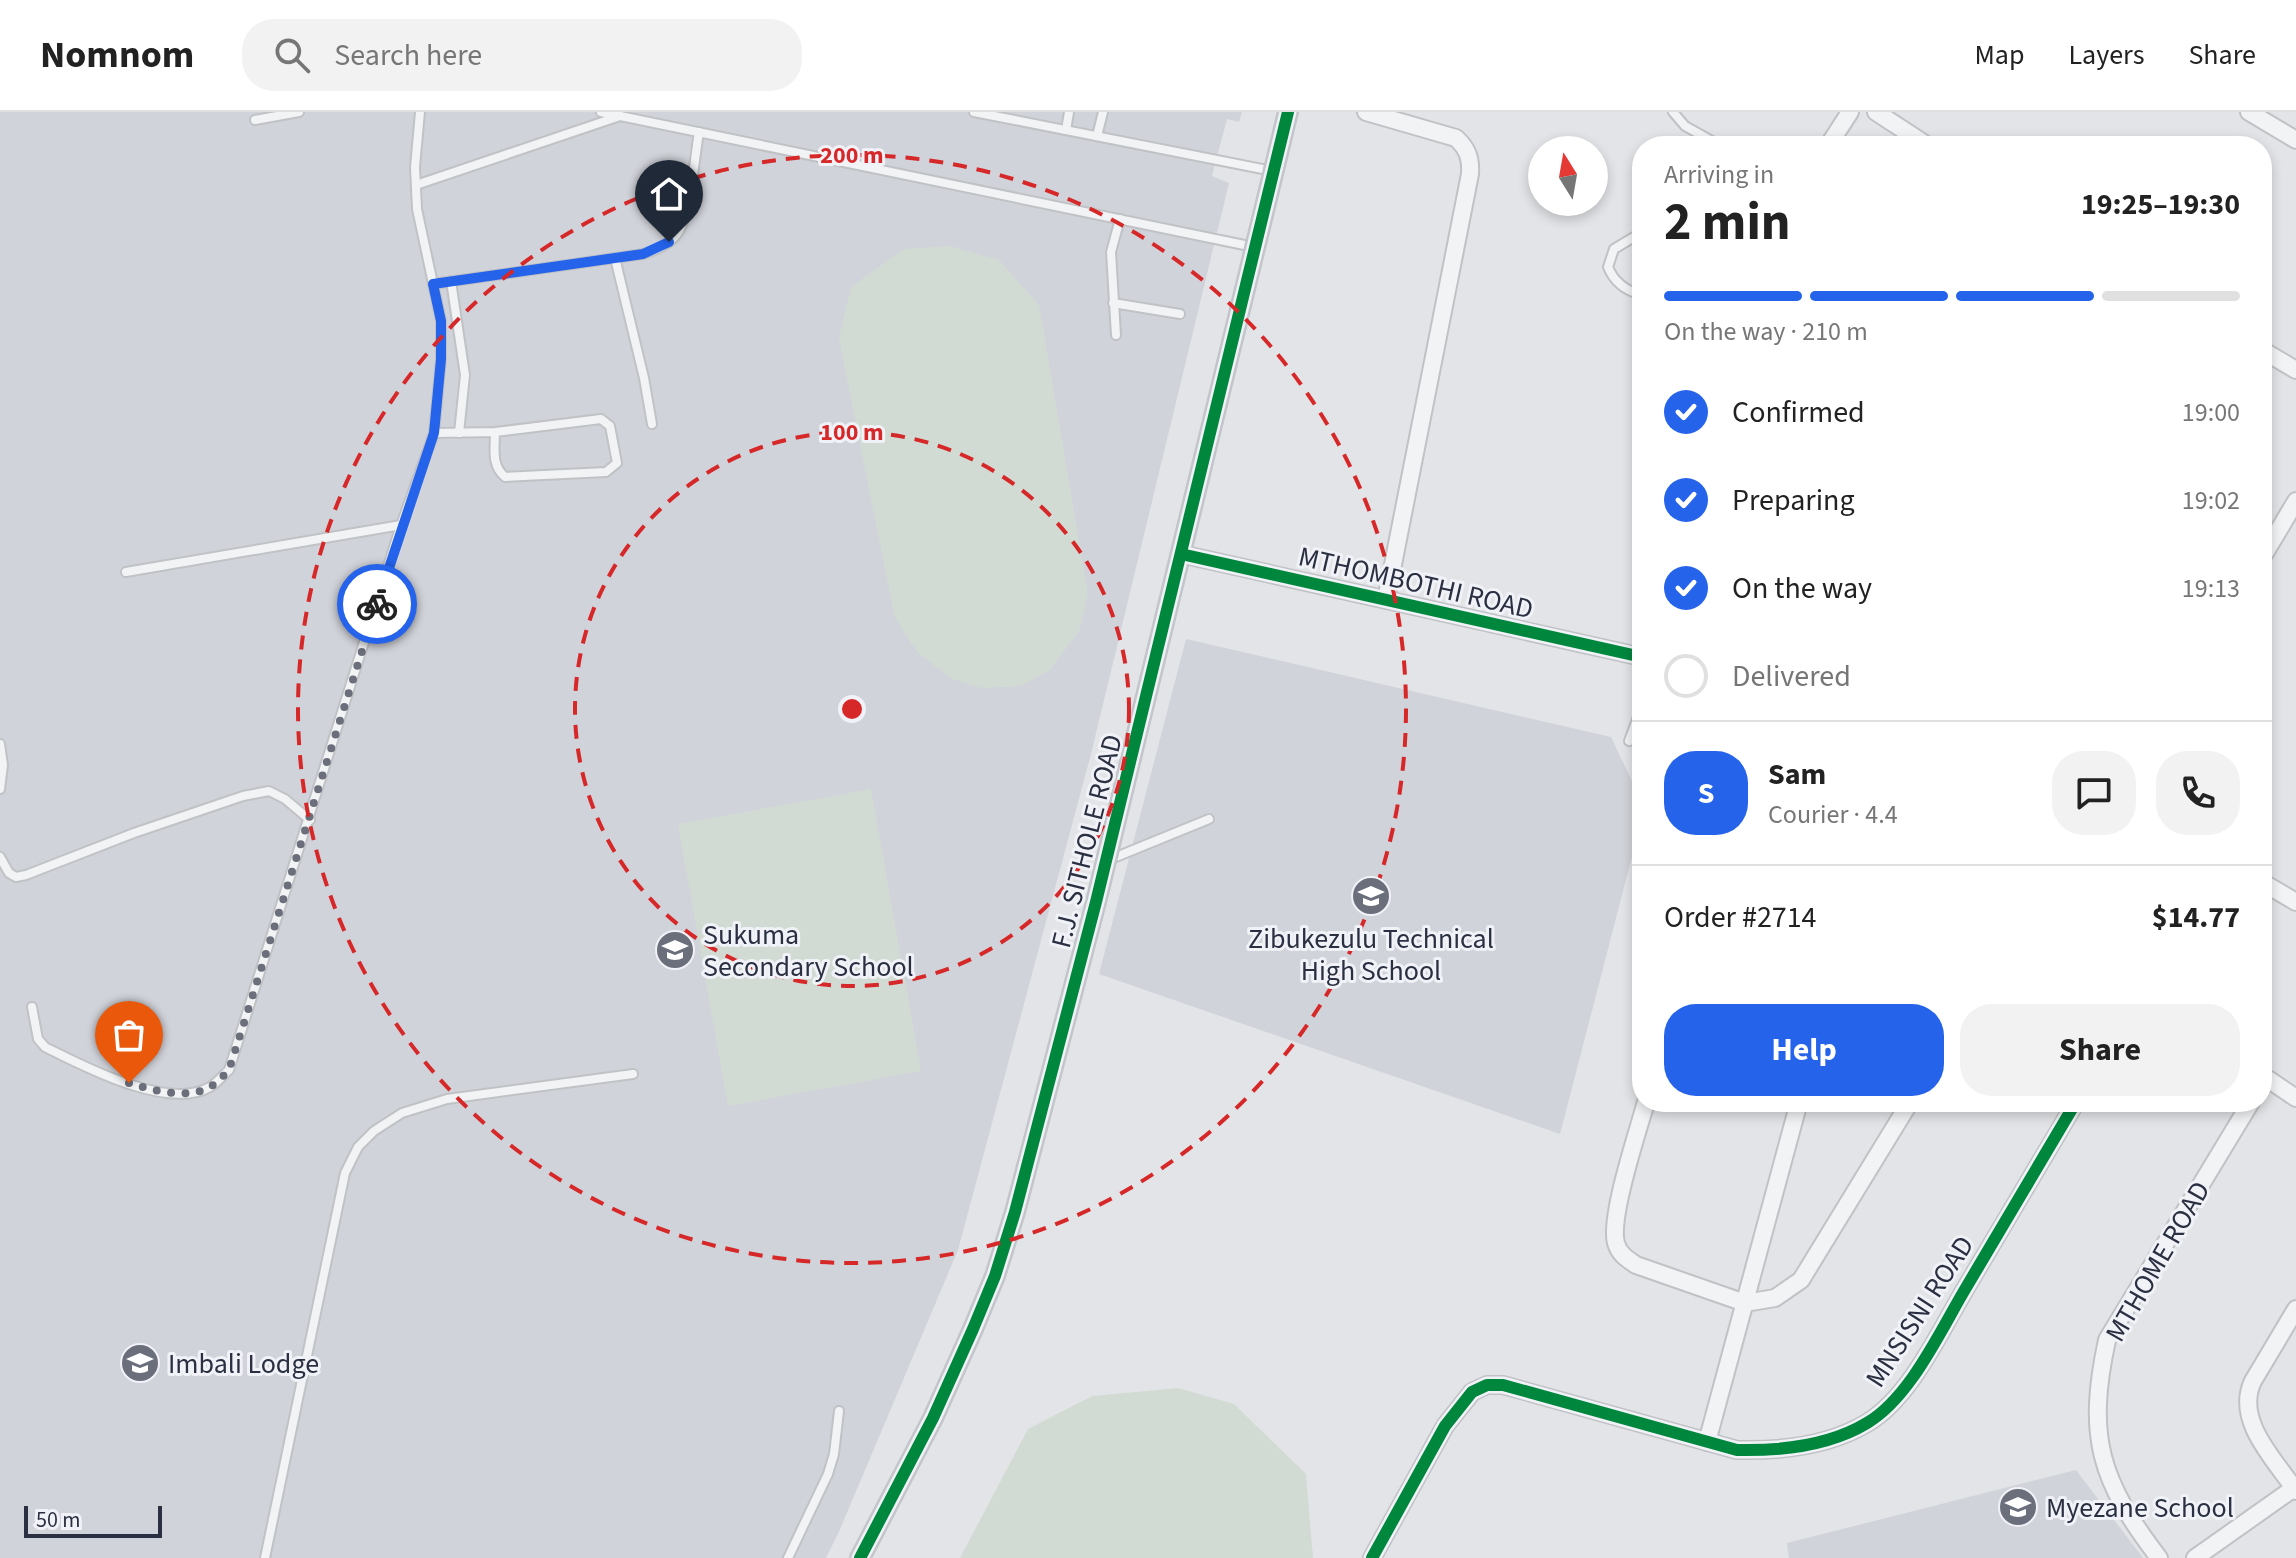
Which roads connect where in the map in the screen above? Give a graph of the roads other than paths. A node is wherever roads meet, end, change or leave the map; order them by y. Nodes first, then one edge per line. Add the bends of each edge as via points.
1 (299, 112) edge
2 (420, 112) edge
3 (601, 112) edge
4 (974, 112) edge
5 (1069, 112) edge
6 (1103, 112) edge
7 (1288, 112) edge
8 (1366, 112) edge
9 (1673, 112) edge
10 (1850, 112) edge
11 (1876, 112) edge
12 (2249, 112) edge
13 (620, 116) junction
14 (255, 120) dead end
15 (1066, 130) junction
16 (699, 132) junction
17 (1097, 136) junction
18 (1703, 136) edge
19 (1834, 136) edge
20 (1913, 136) edge
21 (2296, 140) edge
22 (1274, 171) junction
23 (416, 185) junction
24 (1120, 219) junction
25 (1632, 238) edge
26 (1255, 247) junction
27 (615, 258) junction
28 (451, 281) junction
29 (433, 284) junction
30 (1632, 290) edge
31 (1113, 303) junction
32 (1180, 314) dead end
33 (1116, 335) dead end
34 (2272, 356) edge
35 (2296, 370) edge
36 (652, 424) dead end
37 (495, 432) junction
38 (434, 433) junction
39 (459, 433) junction
40 (2296, 501) edge
41 (401, 525) junction
42 (2272, 541) edge
43 (1181, 554) junction
44 (126, 572) dead end
45 (1386, 600) junction
46 (1632, 655) edge
47 (1632, 733) edge
48 (1629, 741) dead end
49 (0, 744) edge
50 (0, 789) edge
51 (1209, 819) dead end
52 (310, 820) junction
53 (0, 857) edge
54 (1107, 861) junction
55 (2272, 886) edge
56 (2293, 894) edge
57 (32, 1007) dead end
58 (633, 1074) dead end
59 (2272, 1084) edge
60 (2296, 1098) edge
61 (1643, 1112) edge
62 (1796, 1112) edge
63 (1904, 1112) edge
64 (2070, 1112) edge
65 (2245, 1112) edge
66 (1745, 1303) junction
67 (2296, 1309) edge
68 (839, 1411) dead end
69 (1707, 1442) junction
70 (2295, 1489) edge
71 (265, 1558) edge
72 (788, 1558) edge
73 (860, 1558) edge
74 (1372, 1558) edge
75 (2159, 1558) edge
76 (2195, 1558) edge

1 - 14 lane
2 - 23 lane
3 - 13 lane
4 - 15 lane
5 - 15 lane
6 - 17 lane
7 - 22 street, F.J. SITHOLE ROAD
8 - 45 street via 1456,138 1471,159
9 - 18 lane
10 - 19 street
11 - 20 street
12 - 21 street
13 - 16 lane
13 - 23 lane
15 - 17 lane
16 - 24 lane
16 - 27 lane via 680,229 658,250
17 - 22 lane
22 - 26 street, F.J. SITHOLE ROAD
23 - 29 lane
24 - 26 lane
24 - 31 lane via 1111,252
25 - 30 lane via 1614,249 1608,267 1612,277
26 - 43 street, F.J. SITHOLE ROAD
27 - 28 lane
27 - 36 lane
28 - 29 lane
28 - 39 lane via 465,375
29 - 38 lane via 441,321
31 - 32 lane
31 - 33 lane
34 - 35 street
37 - 37 lane via 601,419 610,426 617,463 606,472 505,477 494,463
37 - 39 lane
38 - 39 lane
38 - 41 lane
40 - 42 street
41 - 44 lane
41 - 52 lane
43 - 45 street, MTHOMBOTHI ROAD
43 - 54 street, F.J. SITHOLE ROAD
45 - 46 street, MTHOMBOTHI ROAD
47 - 48 lane
49 - 50 lane
51 - 54 lane
52 - 53 lane via 269,791 134,833 26,875 9,873
52 - 57 lane via 229,1070 210,1087 195,1092 155,1090 103,1077 45,1047 38,1039
54 - 73 street, F.J. SITHOLE ROAD via 995,1276 933,1418
55 - 56 street
58 - 71 lane via 447,1099 402,1113 358,1147 345,1173
59 - 60 street
61 - 66 street via 1617,1220 1616,1244 1622,1256
62 - 66 street
63 - 66 street via 1801,1280 1785,1294
64 - 69 street, MNSISNI ROAD via 1898,1397 1867,1423 1818,1443 1777,1451 1737,1450
65 - 75 street, MTHOME ROAD via 2107,1340 2098,1380 2096,1418 2103,1462 2128,1517
66 - 69 street
67 - 70 street via 2248,1390 2247,1403 2252,1425
68 - 72 lane via 828,1474
69 - 74 street, MNSISNI ROAD via 1503,1385 1487,1385 1472,1392 1445,1426
70 - 76 street

